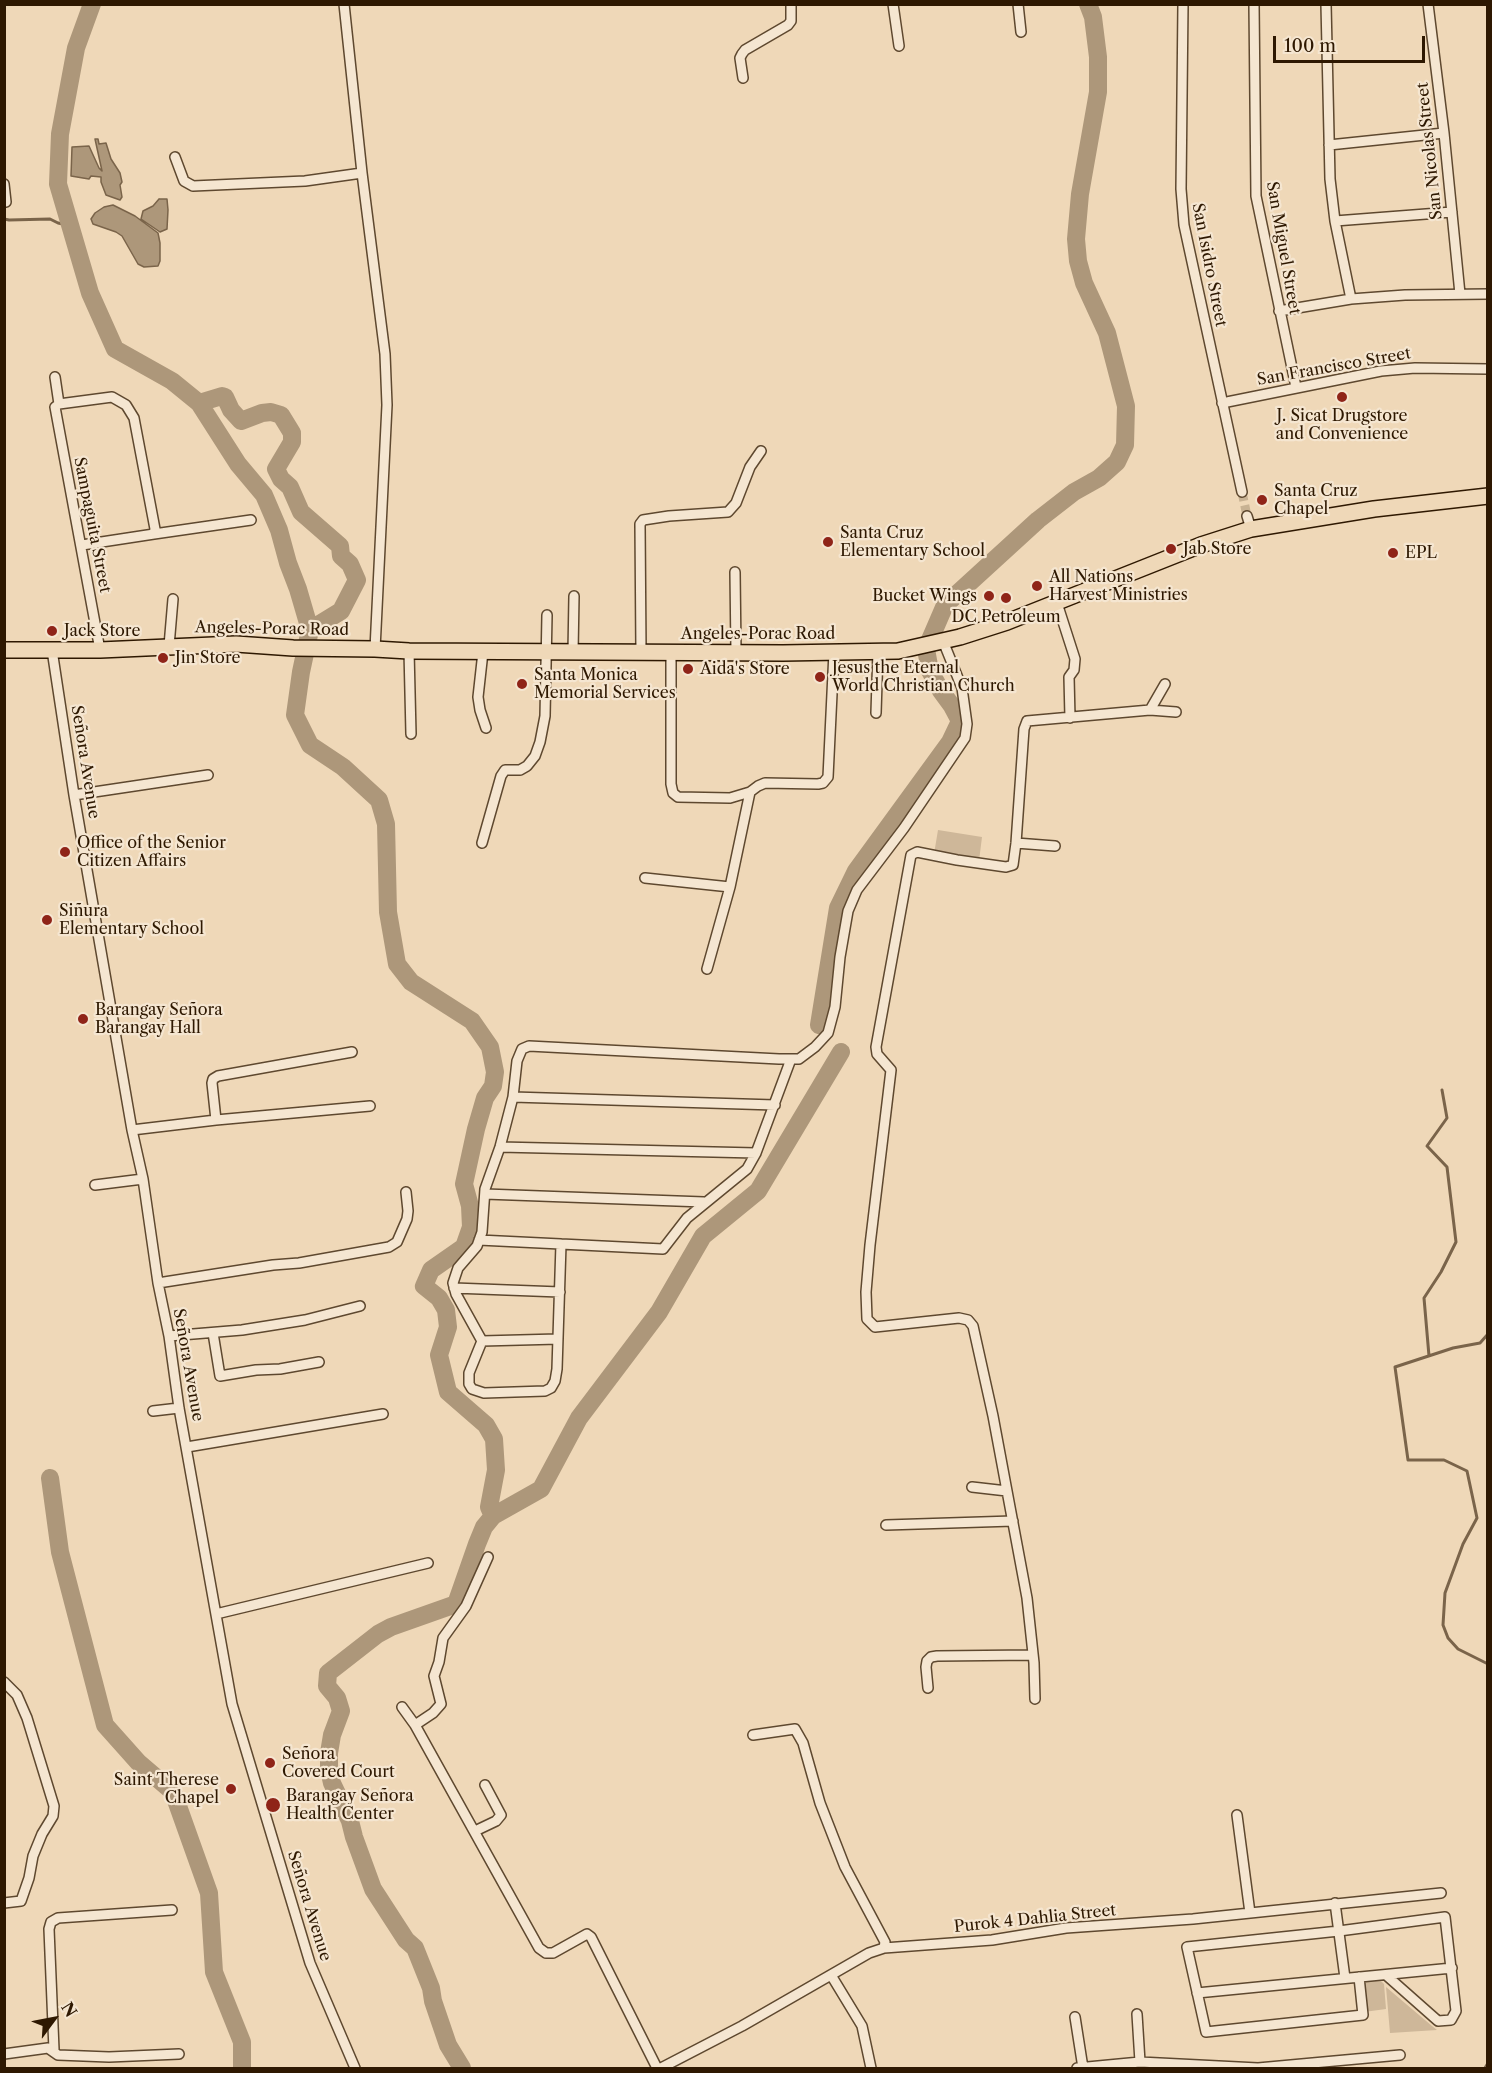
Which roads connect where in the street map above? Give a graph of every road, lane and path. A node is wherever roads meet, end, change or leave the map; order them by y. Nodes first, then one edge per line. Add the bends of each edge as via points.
1 (344, 4) edge
2 (791, 4) edge
3 (893, 4) edge
4 (1018, 4) edge
5 (1183, 4) edge
6 (1254, 4) edge
7 (1326, 4) edge
8 (1428, 4) edge
9 (1021, 32) dead end
10 (899, 46) dead end
11 (743, 78) dead end
12 (1444, 133) junction
13 (1329, 145) junction
14 (175, 158) dead end
15 (362, 173) junction
16 (4, 184) edge
17 (6, 202) edge
18 (1452, 212) junction
19 (1335, 221) junction
20 (1460, 294) junction
21 (1488, 294) edge
22 (1351, 299) junction
23 (1279, 311) junction
24 (1488, 369) edge
25 (55, 377) dead end
26 (1296, 387) junction
27 (1222, 403) junction
28 (57, 405) junction
29 (761, 451) dead end
30 (1242, 492) tunnel mouth
31 (1488, 496) edge
32 (251, 520) dead end
33 (154, 534) junction
34 (82, 545) junction
35 (735, 572) dead end
36 (574, 596) dead end
37 (173, 599) dead end
38 (1057, 603) junction
39 (547, 615) dead end
40 (939, 642) junction
41 (169, 646) junction
42 (375, 649) junction
43 (4, 650) edge
44 (52, 650) junction
45 (100, 650) junction
46 (409, 651) junction
47 (878, 651) junction
48 (483, 652) junction
49 (546, 652) junction
50 (573, 652) junction
51 (641, 652) junction
52 (671, 652) junction
53 (736, 652) junction
54 (834, 652) junction
55 (1165, 684) dead end
56 (1150, 710) junction
57 (1176, 712) dead end
58 (876, 713) dead end
59 (1070, 718) junction
60 (486, 728) dead end
61 (411, 734) dead end
62 (207, 775) dead end
63 (750, 792) junction
64 (74, 795) junction
65 (482, 843) dead end
66 (1016, 843) junction
67 (1055, 846) dead end
68 (645, 878) dead end
69 (730, 887) junction
70 (707, 969) dead end
71 (352, 1052) dead end
72 (791, 1059) junction
73 (513, 1097) junction
74 (775, 1105) junction
75 (370, 1106) dead end
76 (216, 1120) junction
77 (132, 1130) junction
78 (500, 1147) junction
79 (756, 1153) junction
80 (143, 1179) junction
81 (95, 1185) dead end
82 (406, 1192) dead end
83 (485, 1194) junction
84 (704, 1202) junction
85 (479, 1240) junction
86 (561, 1244) junction
87 (158, 1283) junction
88 (454, 1288) junction
89 (560, 1292) junction
90 (360, 1306) dead end
91 (213, 1333) junction
92 (169, 1336) junction
93 (558, 1339) junction
94 (482, 1341) junction
95 (319, 1362) dead end
96 (179, 1408) junction
97 (153, 1412) dead end
98 (384, 1414) dead end
99 (187, 1447) junction
100 (972, 1487) dead end
101 (1007, 1491) junction
102 (1013, 1521) junction
103 (886, 1525) dead end
104 (488, 1557) dead end
105 (428, 1563) dead end
106 (216, 1614) junction
107 (1033, 1655) junction
108 (4, 1682) edge
109 (927, 1688) dead end
110 (1035, 1699) dead end
111 (402, 1707) dead end
112 (415, 1725) junction
113 (753, 1735) dead end
114 (484, 1785) dead end
115 (1237, 1815) dead end
116 (474, 1832) junction
117 (1441, 1893) dead end
118 (4, 1903) edge
119 (1335, 1903) junction
120 (172, 1910) dead end
121 (1250, 1913) junction
122 (1339, 1931) junction
123 (884, 1948) junction
124 (1452, 1968) junction
125 (831, 1975) junction
126 (1386, 1975) junction
127 (1345, 1977) junction
128 (1359, 1977) junction
129 (1197, 1993) junction
130 (1137, 2014) dead end
131 (1075, 2017) dead end
132 (54, 2050) junction
133 (4, 2054) edge
134 (179, 2054) dead end
135 (1400, 2055) dead end
136 (1140, 2062) junction
137 (355, 2068) edge
138 (657, 2068) edge
139 (662, 2068) edge
140 (871, 2068) edge
141 (1077, 2068) edge
142 (1083, 2068) edge

1 - 15 street
2 - 11 street via 788,25 742,54
3 - 10 street
4 - 9 street
5 - 27 street, San Isidro Street via 1184,225
6 - 23 street, San Miguel Street via 1256,196
7 - 13 street
8 - 12 street, San Nicolas Street
12 - 13 street
12 - 18 street, San Nicolas Street
13 - 19 street
14 - 15 street via 184,181 193,186 305,181
15 - 42 street via 387,385
16 - 17 street
18 - 19 street
18 - 20 street, San Nicolas Street
19 - 22 street
20 - 21 street
20 - 22 street
22 - 23 street
23 - 26 street, San Miguel Street
24 - 26 street, San Francisco Street via 1381,371
25 - 28 street, Sampaguita Street
26 - 27 street, San Francisco Street
27 - 30 street, San Isidro Street
28 - 33 street via 112,397 129,409 134,417
28 - 34 street, Sampaguita Street
29 - 51 street via 728,512 669,516 643,520 640,524
31 - 38 main road, Angeles-Porac Road via 1249,522
32 - 33 street
33 - 34 street
34 - 45 street, Sampaguita Street
35 - 53 street
36 - 50 street
37 - 41 street
38 - 40 main road, Angeles-Porac Road
38 - 59 street via 1076,659 1069,677
39 - 49 street
40 - 47 main road, Angeles-Porac Road
40 - 72 street via 962,688 965,738 857,890 848,912 828,1033 799,1059
41 - 42 main road, Angeles-Porac Road
41 - 45 main road, Angeles-Porac Road
42 - 46 main road, Angeles-Porac Road
43 - 44 main road, Angeles-Porac Road
44 - 45 main road, Angeles-Porac Road
44 - 64 street, Señora Avenue
46 - 48 main road, Angeles-Porac Road
46 - 61 street
47 - 54 main road, Angeles-Porac Road
47 - 58 street
48 - 49 main road, Angeles-Porac Road
48 - 60 street via 478,697
49 - 50 main road, Angeles-Porac Road
49 - 65 street via 545,716 540,742 527,766 505,770 501,776
50 - 51 main road, Angeles-Porac Road
51 - 52 main road, Angeles-Porac Road
52 - 53 main road, Angeles-Porac Road
52 - 63 street via 673,793 678,797 730,798
53 - 54 main road, Angeles-Porac Road
54 - 63 street via 828,777 818,784 765,783
55 - 56 street
56 - 57 street
56 - 59 street
59 - 66 street via 1032,720 1025,724
62 - 64 street
63 - 69 street
64 - 77 street, Señora Avenue
66 - 67 street
66 - 101 street via 1013,865 1006,867 917,852 911,855 876,1047 891,1070 866,1292 867,1319 875,1328 959,1318 973,1326
68 - 69 street
69 - 70 street
71 - 76 street via 218,1076 212,1083
72 - 73 street via 529,1046 522,1049 517,1061
72 - 74 street
73 - 74 street
73 - 78 street
74 - 79 street
75 - 76 street
76 - 77 street
77 - 80 street, Señora Avenue
78 - 79 street
78 - 83 street
79 - 84 street via 747,1169
80 - 81 street
80 - 87 street, Señora Avenue
82 - 87 street via 407,1219 397,1242 389,1247
83 - 84 street
83 - 85 street
84 - 86 street via 663,1250
85 - 86 street
85 - 88 street via 458,1268
86 - 89 street
87 - 92 street, Señora Avenue
88 - 89 street
88 - 94 street
89 - 93 street
90 - 91 street via 305,1320
91 - 92 street
91 - 95 street via 220,1376
92 - 96 street, Señora Avenue
93 - 94 street
93 - 94 street via 557,1369 551,1388 484,1393 469,1384 469,1373
96 - 97 street
96 - 99 street, Señora Avenue
98 - 99 street
99 - 106 street, Señora Avenue
100 - 101 street
101 - 102 street
102 - 103 street
102 - 107 street
104 - 112 street via 466,1606 443,1638 434,1676 441,1704
105 - 106 street
106 - 137 street, Señora Avenue via 232,1704 310,1963
107 - 109 street via 937,1656 927,1661
107 - 110 street
108 - 118 street via 17,1695 27,1718 54,1806 33,1856 21,1901
111 - 112 street
112 - 116 street
113 - 123 street via 795,1729 845,1867 885,1942
114 - 116 street via 501,1815
115 - 121 street
116 - 138 street via 539,1948 552,1953 587,1934 591,1937
117 - 119 street, Purok 4 Dahlia Street
119 - 121 street, Purok 4 Dahlia Street
119 - 122 street
120 - 132 street via 58,1918 51,1922
121 - 123 street, Purok 4 Dahlia Street
122 - 124 street via 1444,1917
122 - 127 street
122 - 129 street via 1187,1947
123 - 125 street, Purok 4 Dahlia Street
124 - 126 street
124 - 126 street via 1456,2011 1446,2021 1438,2021
125 - 139 street, Purok 4 Dahlia Street
125 - 140 street via 862,2026
126 - 128 street
127 - 128 street
127 - 129 street
128 - 129 street via 1363,2015 1206,2032
130 - 136 street
131 - 142 street
132 - 133 street
132 - 134 street via 58,2055 99,2057
135 - 136 street via 1258,2068
136 - 142 street
141 - 142 street

